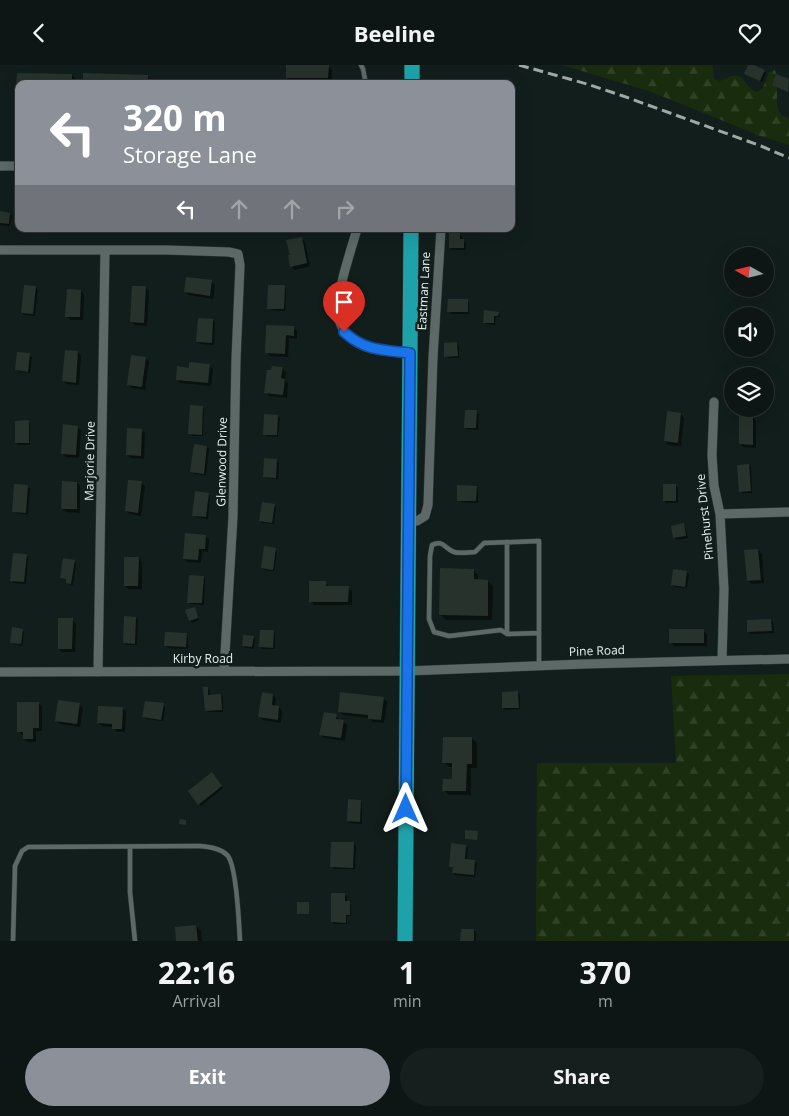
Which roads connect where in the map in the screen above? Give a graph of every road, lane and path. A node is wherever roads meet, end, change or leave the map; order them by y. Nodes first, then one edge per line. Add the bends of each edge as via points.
1 (361, 65) edge
2 (412, 65) edge
3 (365, 80) edge
4 (412, 80) edge
5 (0, 166) edge
6 (15, 167) edge
7 (357, 232) edge
8 (411, 232) edge
9 (440, 232) edge
10 (0, 250) edge
11 (105, 250) junction
12 (410, 353) junction
13 (714, 402) dead end
14 (789, 512) edge
15 (720, 514) junction
16 (408, 520) junction
17 (507, 542) junction
18 (539, 633) junction
19 (507, 634) junction
20 (789, 659) edge
21 (722, 660) junction
22 (539, 666) junction
23 (224, 671) junction
24 (407, 671) junction
25 (0, 672) edge
26 (98, 672) junction
27 (130, 847) junction
28 (13, 941) edge
29 (134, 941) edge
30 (240, 941) edge
31 (405, 941) edge

1 - 3 lane
2 - 4 highway
5 - 6 street
7 - 12 street via 338,306 344,332 355,342 372,349
8 - 12 highway
9 - 16 street, Eastman Lane via 428,505 425,516 417,521
10 - 11 street
11 - 23 street, Glenwood Drive via 228,251 238,254 233,516
11 - 26 street, Marjorie Drive
12 - 16 highway
13 - 15 street, Pinehurst Drive via 712,455
14 - 15 street
15 - 21 street, Pinehurst Drive via 724,589
16 - 24 highway
17 - 18 lane via 539,541
17 - 19 lane
17 - 19 lane via 484,543 475,552 453,552 443,543 432,545 429,619 434,632 449,637 501,631
18 - 19 lane
18 - 22 lane
20 - 21 street, Pine Road
21 - 22 street, Pine Road
22 - 24 street, Pine Road
23 - 24 street, Kirby Road
23 - 26 street, Kirby Road
24 - 31 highway
25 - 26 street, Kirby Road
27 - 28 lane via 28,847 22,851 15,866
27 - 29 lane
27 - 30 lane via 212,847 228,857 233,870

